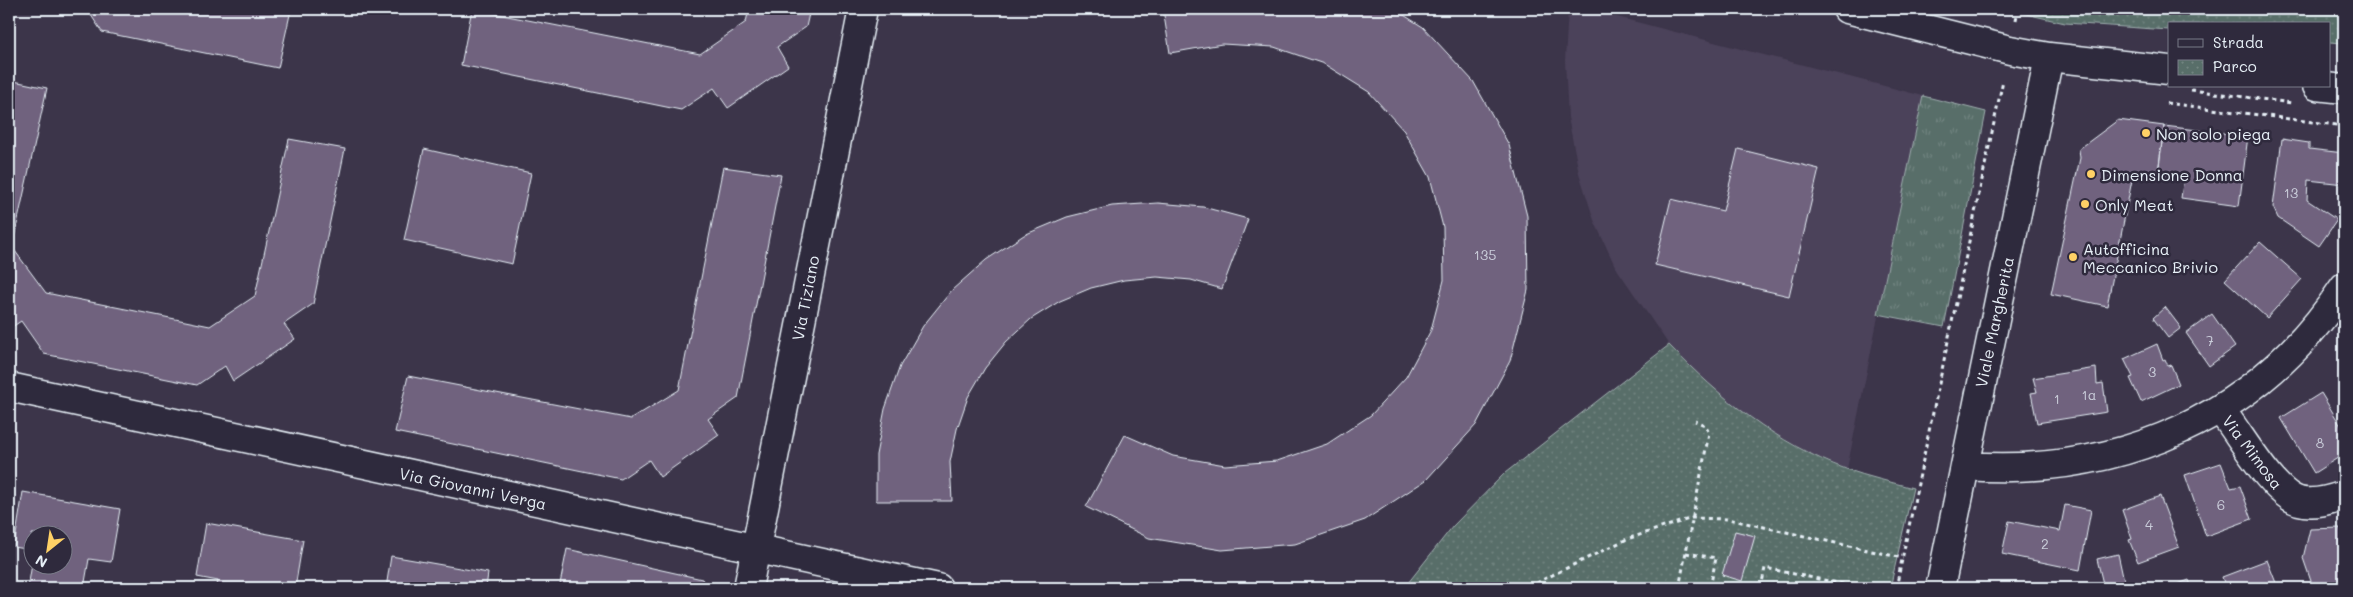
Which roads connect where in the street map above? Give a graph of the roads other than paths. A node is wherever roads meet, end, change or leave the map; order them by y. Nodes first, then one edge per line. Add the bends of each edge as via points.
1 (863, 9) edge
2 (1847, 9) edge
3 (2049, 56) junction
4 (2168, 70) edge
5 (2330, 87) edge
6 (2344, 89) edge
7 (2344, 287) edge
8 (9, 387) edge
9 (2220, 409) junction
10 (1965, 466) junction
11 (2344, 495) edge
12 (755, 548) junction
13 (748, 588) edge
14 (938, 588) edge
15 (1940, 588) edge

1 - 12 street, Via Tiziano
2 - 3 street via 2010,50
3 - 4 street
3 - 10 street, Viale Margherita
5 - 6 street
7 - 9 street via 2300,344 2262,379
8 - 12 street, Via Giovanni Verga
9 - 10 street via 2142,446 2097,459 2045,467
9 - 11 street, Via Mimosa via 2284,493 2300,501 2312,502
10 - 15 street, Viale Margherita
12 - 13 street, Via Tiziano
12 - 14 street, Via Giovanni Verga

